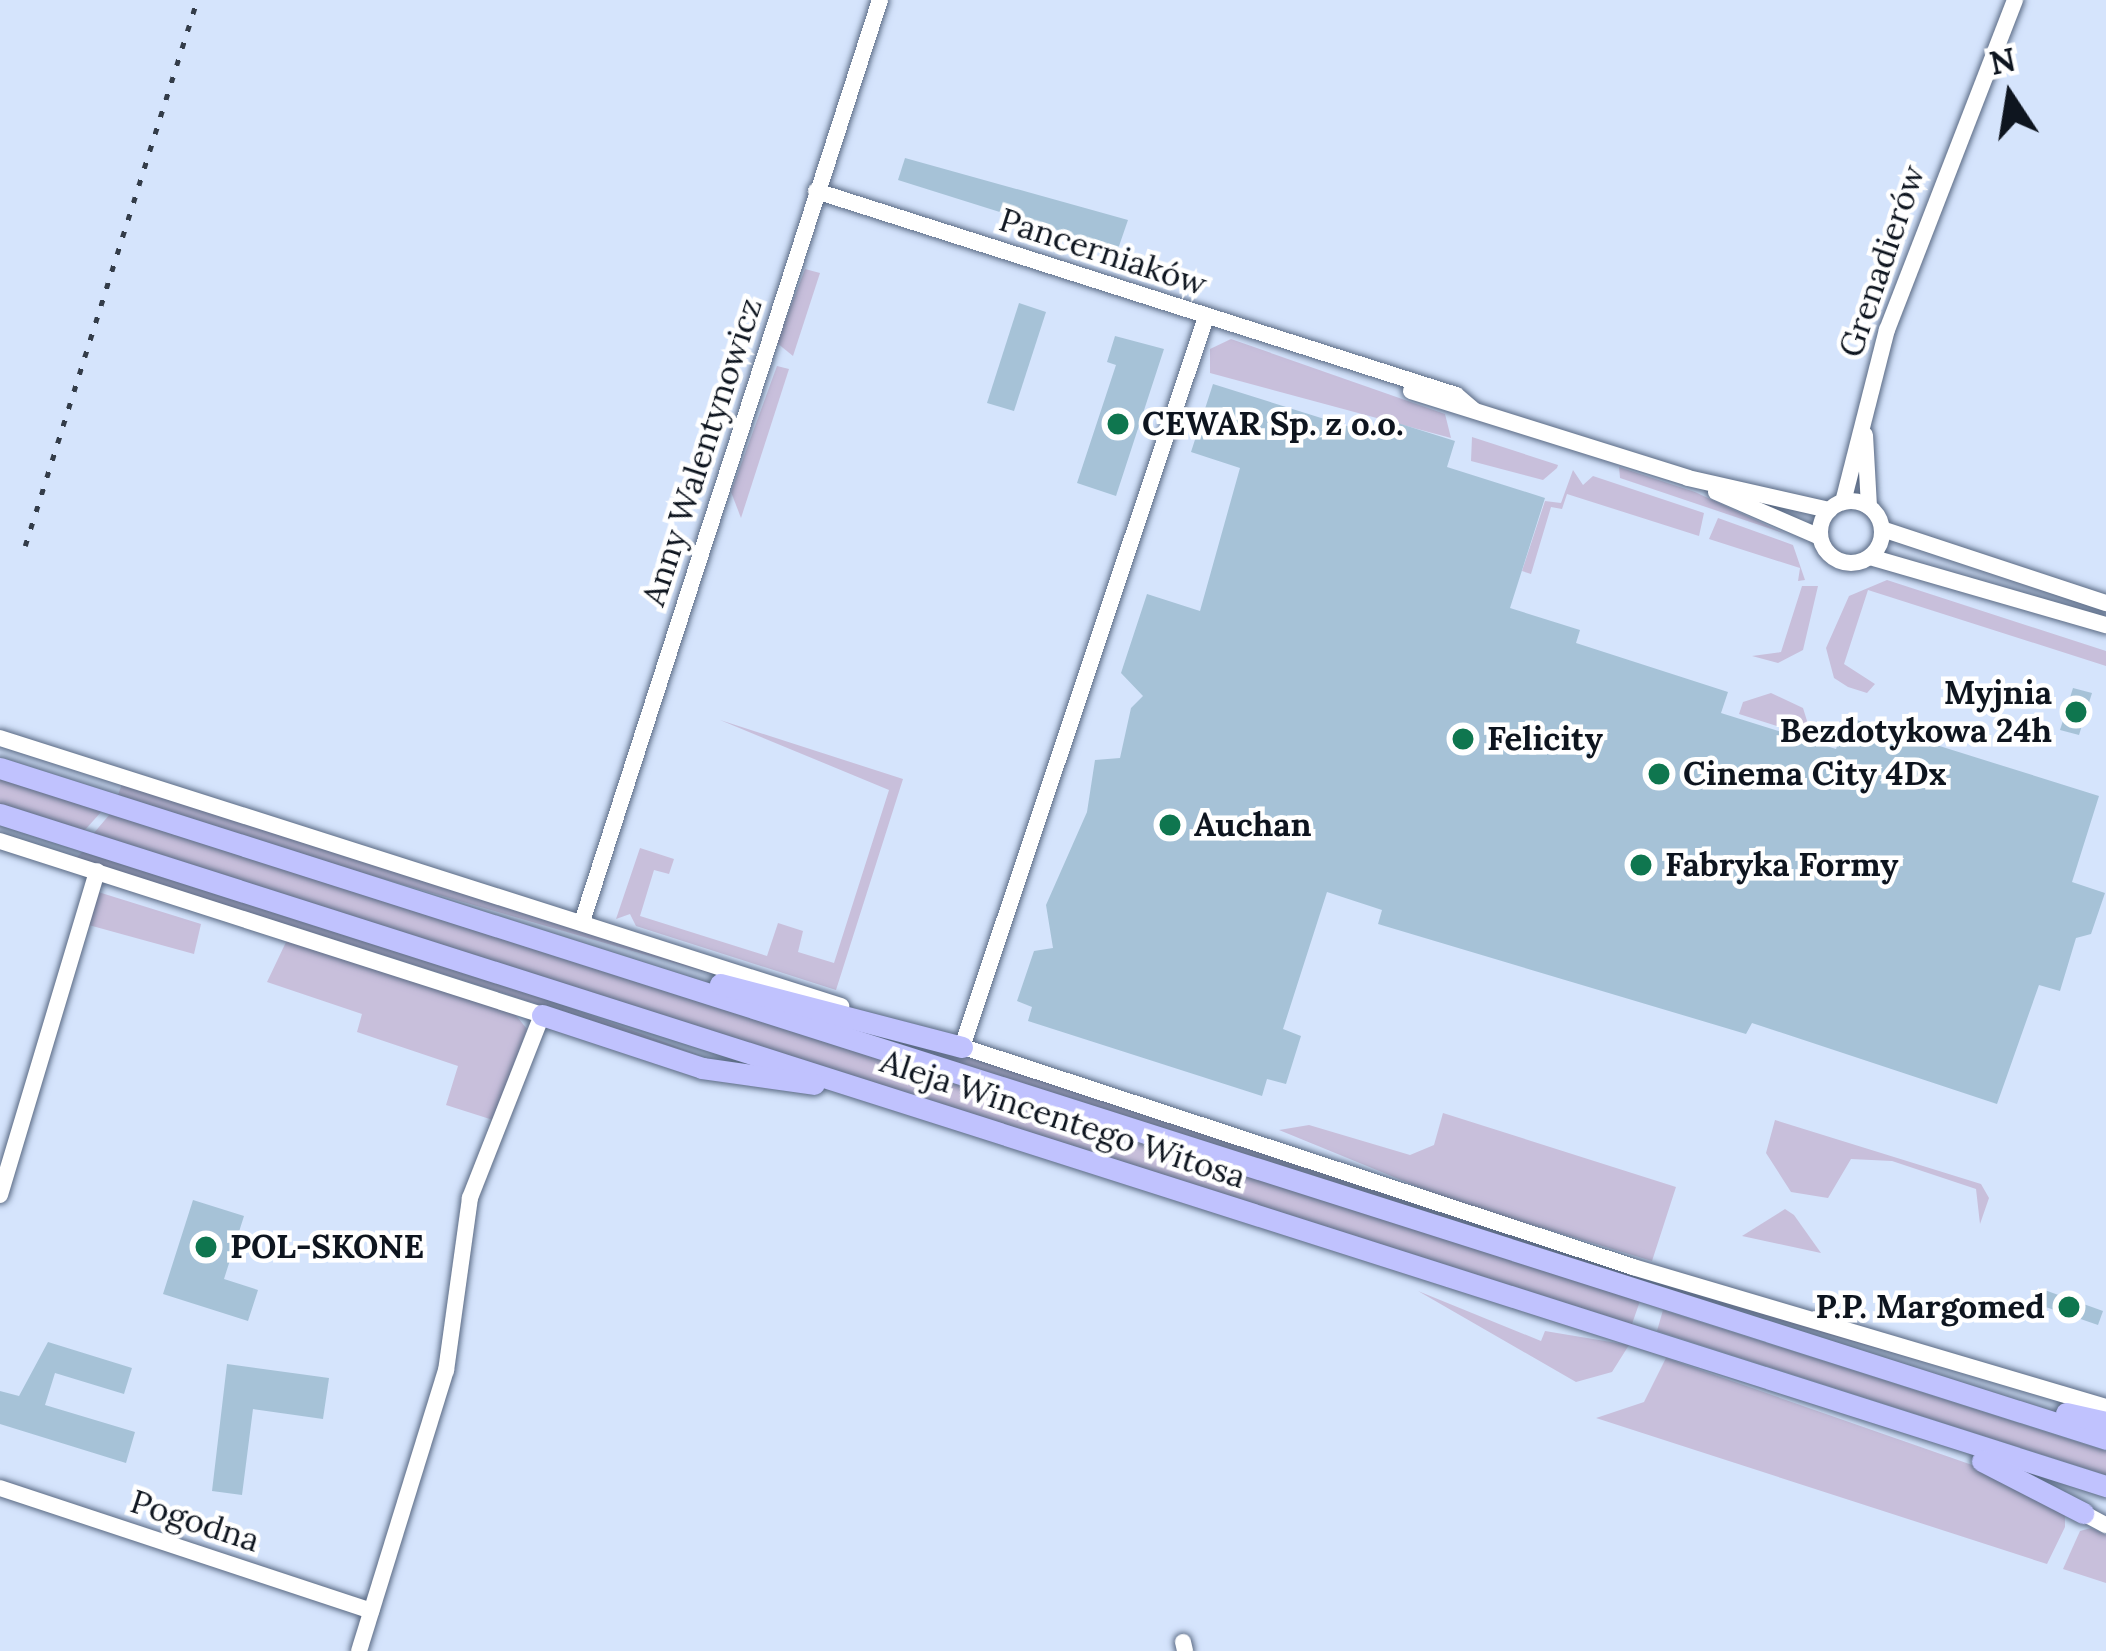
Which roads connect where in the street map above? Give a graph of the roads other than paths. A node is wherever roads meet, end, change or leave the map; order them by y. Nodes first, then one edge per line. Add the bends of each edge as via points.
1 (880, 0) edge
2 (2015, 0) edge
3 (816, 191) junction
4 (1206, 317) junction
5 (1865, 410) junction
6 (1688, 478) junction
7 (1836, 506) junction
8 (1869, 507) junction
9 (1882, 529) junction
10 (1820, 538) junction
11 (1870, 557) junction
12 (2106, 603) edge
13 (2106, 625) edge
14 (0, 739) edge
15 (0, 767) edge
16 (0, 814) edge
17 (0, 841) edge
18 (97, 872) junction
19 (582, 922) junction
20 (643, 973) junction
21 (542, 1015) junction
22 (962, 1048) junction
23 (866, 1090) junction
24 (1142, 1180) junction
25 (0, 1195) edge
26 (1264, 1233) dead end
27 (1629, 1277) junction
28 (1849, 1357) junction
29 (1826, 1398) junction
30 (2106, 1407) edge
31 (2106, 1422) edge
32 (2106, 1439) edge
33 (2106, 1486) edge
34 (0, 1488) edge
35 (2084, 1513) joint
36 (2106, 1526) edge
37 (371, 1611) junction
38 (358, 1651) edge

1 - 3 street, Anny Walentynowicz
2 - 5 street, Grenadierów via 1983,98 1936,185
3 - 4 street, Pancerniaków
3 - 19 street, Anny Walentynowicz
4 - 6 street, Pancerniaków
4 - 22 street
5 - 7 street, Grenadierów
5 - 8 street
6 - 7 street, Pancerniaków
6 - 10 street, Pancerniaków
7 - 8 street
7 - 10 street
8 - 9 street
9 - 11 street
9 - 12 street
10 - 11 street via 1841,562
11 - 13 street
14 - 19 street, Aleja Wincentego Witosa
15 - 20 main road, Aleja Wincentego Witosa
16 - 23 main road, Aleja Wincentego Witosa
17 - 18 street
18 - 21 street
18 - 25 street
19 - 22 street, Aleja Wincentego Witosa
20 - 22 main road
20 - 27 main road, Aleja Wincentego Witosa
21 - 23 main road via 702,1068
21 - 37 street via 470,1198 446,1370
22 - 27 street, Aleja Wincentego Witosa
23 - 24 main road, Aleja Wincentego Witosa
24 - 26 main road
24 - 29 main road, Aleja Wincentego Witosa
27 - 28 main road, Aleja Wincentego Witosa via 1686,1306
27 - 30 street, Aleja Wincentego Witosa via 1692,1283
28 - 31 main road
28 - 32 main road, Aleja Wincentego Witosa
29 - 33 main road, Aleja Wincentego Witosa
29 - 35 main road via 2018,1474
34 - 37 street, Pogodna
35 - 36 street
37 - 38 street

